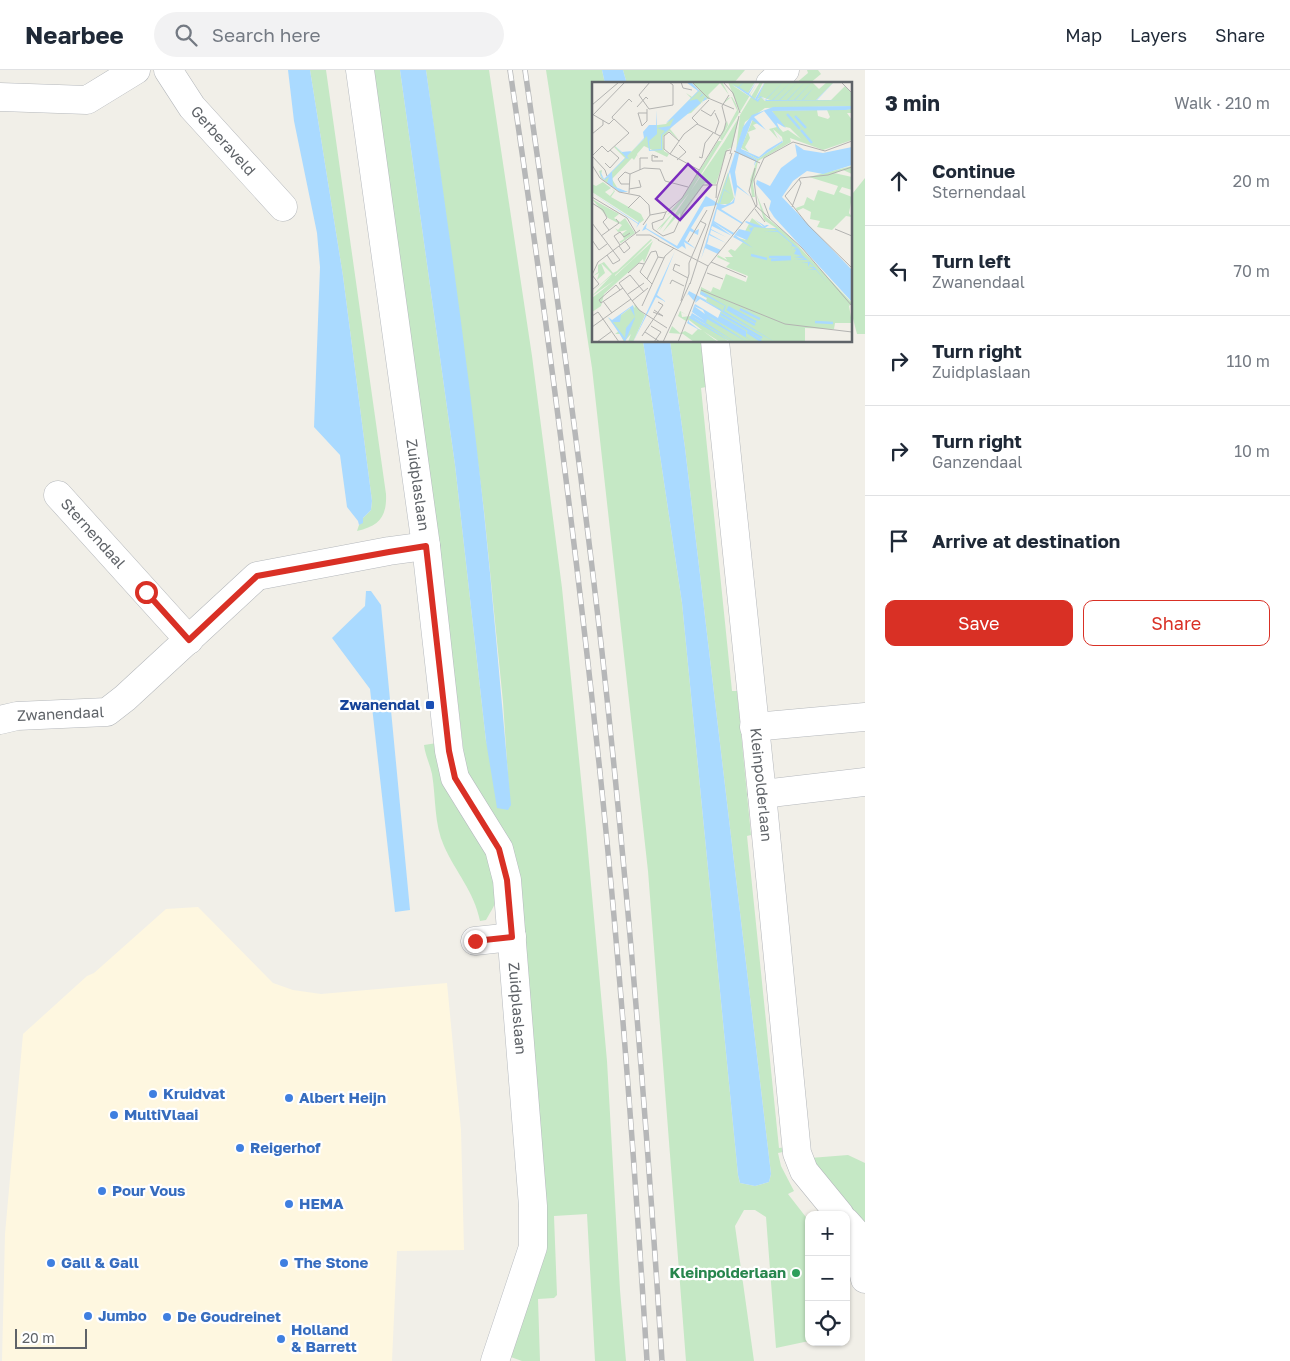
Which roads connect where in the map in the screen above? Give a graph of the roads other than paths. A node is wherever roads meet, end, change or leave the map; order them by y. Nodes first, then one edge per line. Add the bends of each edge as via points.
1 (136, 70) edge
2 (168, 70) edge
3 (360, 70) edge
4 (785, 70) edge
5 (772, 82) edge
6 (0, 97) edge
7 (283, 207) dead end
8 (714, 342) edge
9 (58, 495) dead end
10 (426, 546) junction
11 (189, 640) junction
12 (865, 717) edge
13 (0, 720) edge
14 (754, 727) junction
15 (865, 782) edge
16 (762, 794) junction
17 (512, 937) junction
18 (475, 941) dead end
19 (837, 1211) edge
20 (850, 1226) edge
21 (865, 1279) edge
22 (494, 1361) edge

1 - 6 street via 87,100
2 - 7 street, Gerberaveld via 192,107
3 - 10 street, Zuidplaslaan
4 - 5 street
8 - 14 street, Kleinpolderlaan
9 - 11 street, Sternendaal
10 - 11 street, Zwanendaal via 257,576
10 - 17 street, Zuidplaslaan via 449,751 455,778 499,849 507,880
11 - 13 street, Zwanendaal via 107,712 17,716
12 - 14 street
14 - 16 street, Kleinpolderlaan
15 - 16 street
16 - 19 street, Kleinpolderlaan via 797,1153 804,1171
17 - 18 street
17 - 22 street, Zuidplaslaan via 533,1206 533,1247
20 - 21 street via 854,1231

